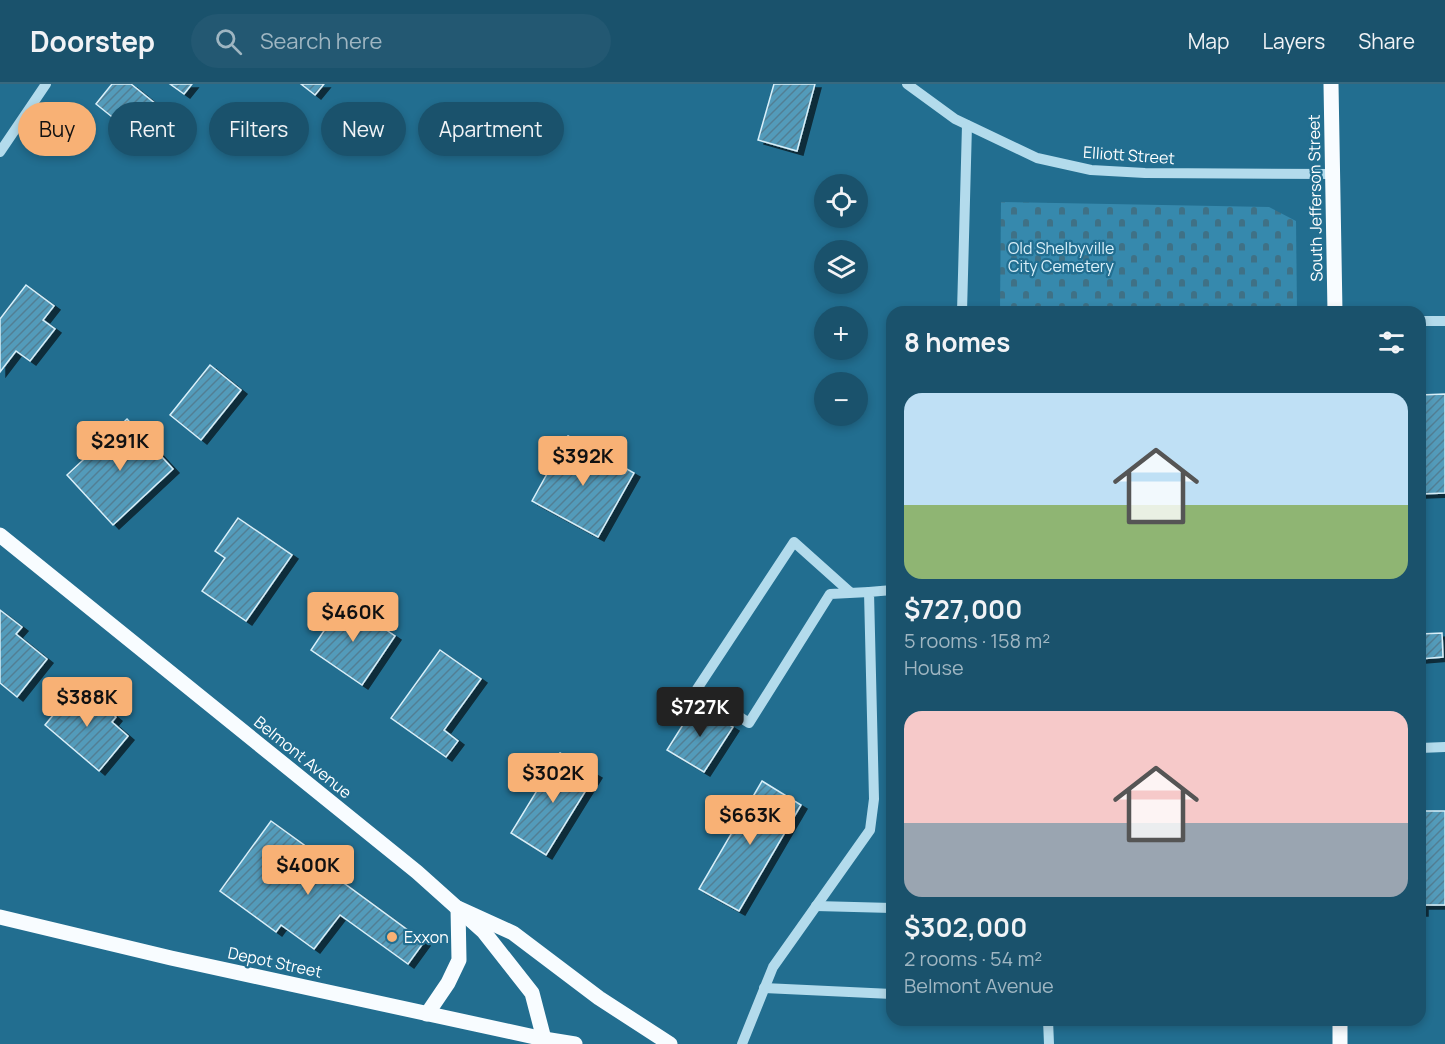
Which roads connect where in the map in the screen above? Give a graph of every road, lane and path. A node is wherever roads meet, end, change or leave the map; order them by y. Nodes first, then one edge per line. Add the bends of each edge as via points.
1 (46, 84) edge
2 (908, 84) edge
3 (1331, 84) edge
4 (967, 125) junction
5 (0, 152) edge
6 (1333, 174) junction
7 (962, 306) edge
8 (1335, 306) edge
9 (1426, 321) edge
10 (1445, 321) edge
11 (0, 535) edge
12 (886, 591) edge
13 (869, 592) junction
14 (851, 593) junction
15 (1445, 747) edge
16 (1426, 748) edge
17 (816, 906) junction
18 (458, 908) junction
19 (886, 908) edge
20 (0, 917) edge
21 (764, 988) junction
22 (886, 994) edge
23 (427, 1014) junction
24 (1048, 1026) edge
25 (1341, 1026) edge
26 (544, 1041) edge
27 (574, 1044) edge
28 (670, 1044) edge
29 (742, 1044) edge
30 (1049, 1044) edge
31 (1340, 1044) edge

1 - 5 street
2 - 4 street, Elliott Street
3 - 6 main road, South Jefferson Street
4 - 6 street, Elliott Street via 1037,158 1091,170
4 - 7 street
6 - 8 main road, South Jefferson Street
9 - 10 street
11 - 18 main road, Belmont Avenue
12 - 13 street
13 - 14 street
13 - 17 street via 874,799 870,830
14 - 14 street via 830,594 749,723 697,689 794,543
15 - 16 street
17 - 19 street
17 - 21 street via 773,967
18 - 23 main road via 459,960
18 - 26 main road, Belmont Avenue via 484,932 532,993
18 - 28 main road via 513,933 599,998
20 - 23 main road, Depot Street
21 - 22 street
21 - 29 street
23 - 26 main road, Depot Street
24 - 30 street
25 - 31 main road
26 - 27 main road, Depot Street

